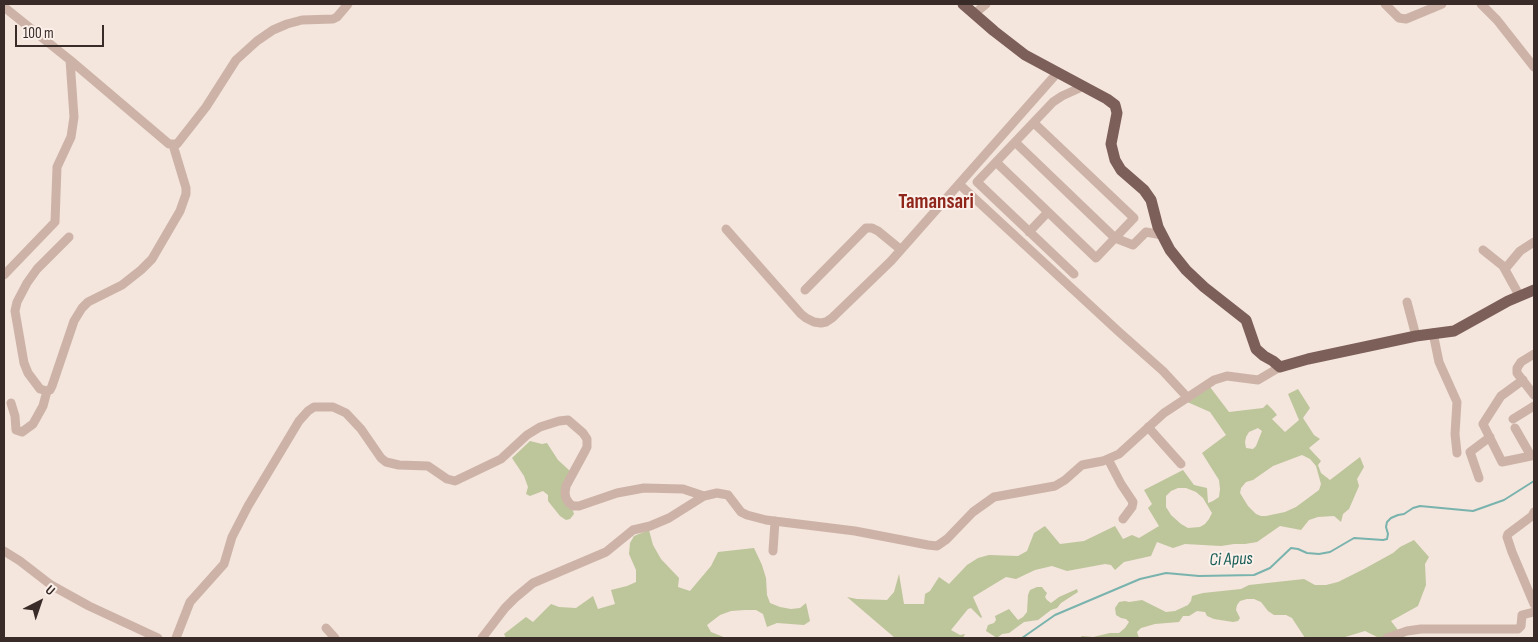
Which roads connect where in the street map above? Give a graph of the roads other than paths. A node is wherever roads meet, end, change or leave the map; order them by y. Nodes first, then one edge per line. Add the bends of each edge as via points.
1 (348, 4) edge
2 (963, 4) edge
3 (986, 4) edge
4 (1385, 4) edge
5 (1442, 4) edge
6 (1481, 4) edge
7 (4, 7) edge
8 (974, 14) junction
9 (70, 60) junction
10 (1534, 66) edge
11 (1058, 72) junction
12 (1084, 86) junction
13 (1034, 123) junction
14 (1015, 142) junction
15 (173, 145) junction
16 (996, 162) junction
17 (959, 184) junction
18 (1048, 212) junction
19 (726, 229) dead end
20 (1029, 232) junction
21 (1162, 235) junction
22 (70, 237) dead end
23 (1115, 238) junction
24 (1534, 242) edge
25 (900, 249) junction
26 (1483, 250) dead end
27 (1506, 269) junction
28 (1074, 274) dead end
29 (4, 275) edge
30 (805, 290) dead end
31 (1534, 290) edge
32 (1519, 295) junction
33 (1407, 302) dead end
34 (1433, 333) junction
35 (1416, 336) junction
36 (1534, 354) edge
37 (1280, 367) junction
38 (1523, 380) junction
39 (47, 391) junction
40 (1534, 395) edge
41 (1188, 398) junction
42 (10, 403) dead end
43 (1534, 406) edge
44 (1148, 427) junction
45 (1490, 437) junction
46 (1457, 453) dead end
47 (1533, 456) edge
48 (1108, 459) junction
49 (1181, 464) dead end
50 (1479, 478) dead end
51 (704, 496) junction
52 (1533, 517) edge
53 (1123, 519) dead end
54 (775, 521) junction
55 (4, 551) edge
56 (773, 551) dead end
57 (1534, 604) edge
58 (1534, 612) edge
59 (326, 628) dead end
60 (1408, 634) edge
61 (158, 638) edge
62 (176, 638) edge
63 (335, 638) edge
64 (482, 638) edge
65 (1387, 638) edge

1 - 15 street via 333,18 287,24 257,41 236,60 206,108
2 - 8 main road
3 - 8 street
4 - 5 street via 1402,19
6 - 10 street
7 - 9 street
8 - 11 main road via 1026,55
9 - 15 street
9 - 29 street via 74,125 57,167 55,222
11 - 12 main road
11 - 17 street
12 - 13 street via 1053,102
12 - 21 main road via 1117,108 1112,144 1114,160 1148,194
13 - 14 street
13 - 23 street via 1134,218
14 - 16 street
14 - 23 street
15 - 39 street via 186,188 180,211 152,259 141,270 82,308 74,321 52,386
16 - 18 street
16 - 20 street via 977,182
17 - 25 street
17 - 41 street via 1163,371
18 - 20 street
18 - 23 street via 1096,258
19 - 25 street via 801,314 820,323 832,318
20 - 28 street
21 - 23 street via 1146,232 1133,245
21 - 37 main road via 1186,270 1246,320 1254,345
22 - 39 street via 37,269 15,311 24,363 40,389
24 - 27 street via 1520,252
25 - 30 street via 872,228 866,228
26 - 27 street
27 - 32 street
31 - 32 main road
32 - 34 main road via 1458,329
33 - 35 street
34 - 35 main road
34 - 46 street via 1439,362 1458,402
35 - 37 main road
36 - 38 street via 1517,368
37 - 41 street via 1258,380 1222,377
38 - 40 street
38 - 45 street via 1501,396 1483,424
39 - 42 street via 38,416 22,432 16,430
41 - 44 street
43 - 47 street via 1514,424
44 - 48 street via 1123,451
44 - 49 street
45 - 47 street via 1502,462
45 - 50 street via 1470,452
48 - 53 street via 1133,502
48 - 54 street via 1082,465 1054,486 994,497 937,546
51 - 54 street via 724,494 741,512
51 - 62 street via 683,489 644,488 573,506 566,498 566,486 587,447 587,439 568,420 540,427 501,459 455,481 428,466 399,466 386,462 346,413 333,407 314,407 299,421 248,506 232,537 224,564 190,602
51 - 64 street via 669,518 633,530 606,552 533,583 515,598
52 - 57 street via 1507,537
54 - 56 street
55 - 61 street via 51,585
58 - 60 street via 1522,615 1518,629 1421,629
59 - 63 street
60 - 65 street

